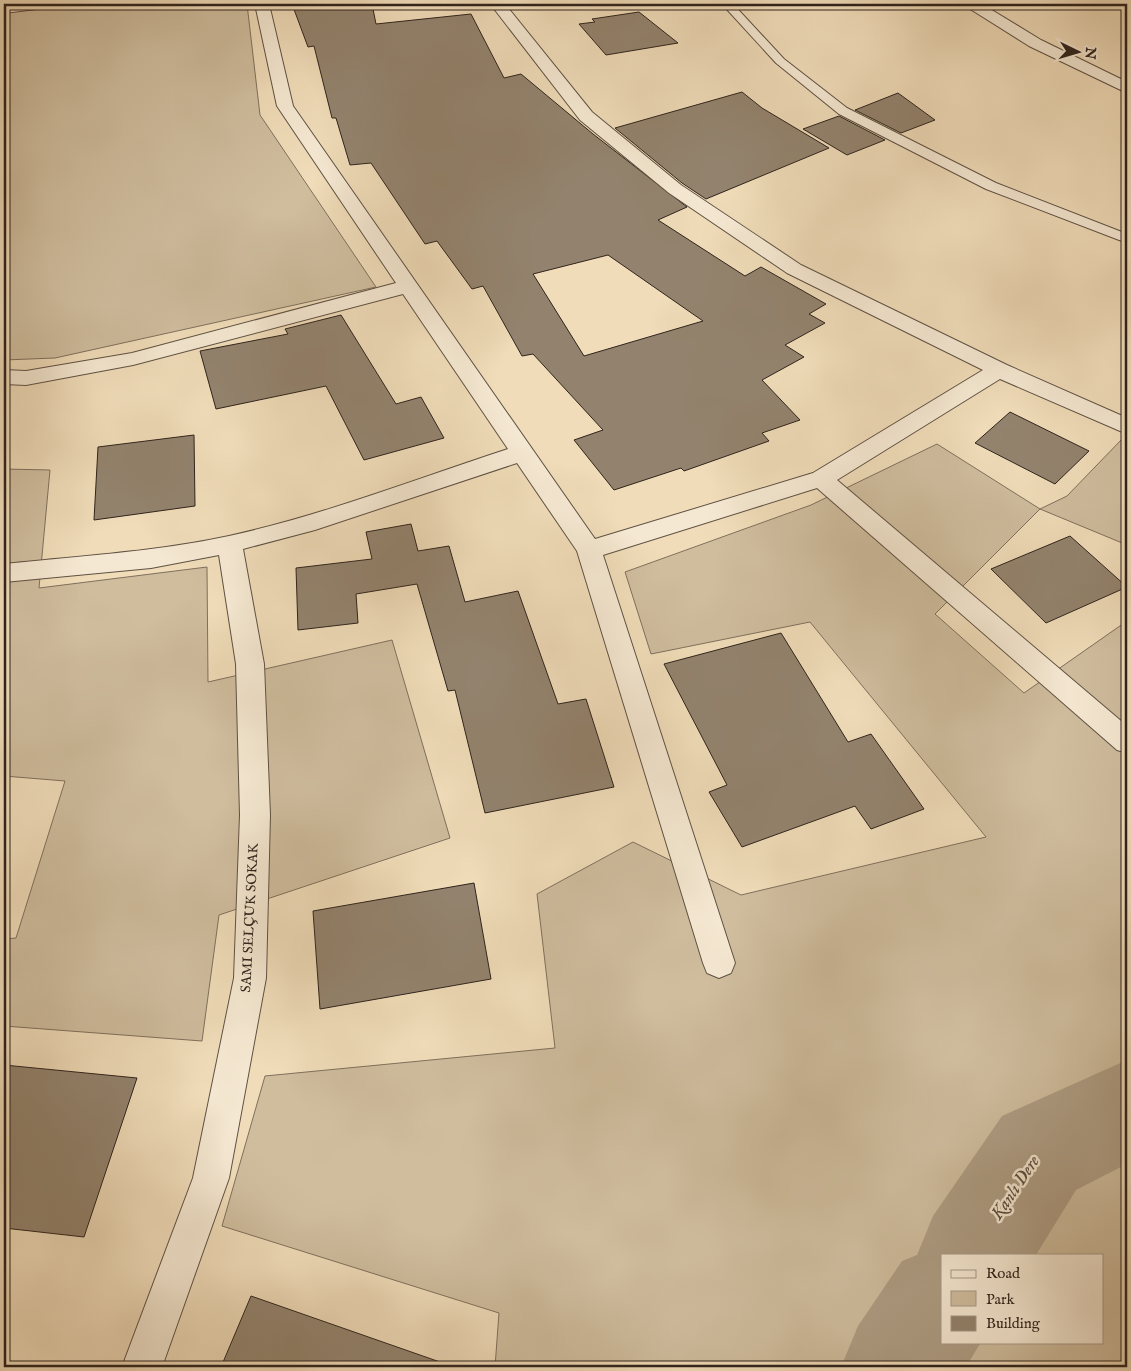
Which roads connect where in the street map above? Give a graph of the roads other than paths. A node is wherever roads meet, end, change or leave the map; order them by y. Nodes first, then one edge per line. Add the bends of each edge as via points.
1 (53, 4) edge
2 (262, 4) edge
3 (727, 4) edge
4 (972, 4) edge
5 (500, 7) dead end
6 (4, 10) edge
7 (1127, 88) edge
8 (1127, 239) edge
9 (408, 286) junction
10 (999, 370) junction
11 (4, 377) edge
12 (1127, 427) edge
13 (522, 453) junction
14 (821, 479) junction
15 (230, 544) junction
16 (589, 550) junction
17 (4, 573) edge
18 (1127, 742) edge
19 (719, 963) dead end
20 (142, 1367) edge

1 - 6 lane
2 - 9 street via 285,106
3 - 8 lane via 780,61 843,110 991,186
4 - 7 street via 1035,44
5 - 10 street via 586,116 675,189 794,269
9 - 11 street via 133,360 26,378
9 - 13 street
10 - 12 street
10 - 14 street
13 - 15 street via 306,524
13 - 16 street
14 - 16 street
14 - 18 street
15 - 17 street via 151,559
15 - 20 street, SAMI SELÇUK SOKAK via 250,664 255,815 250,978 210,1178
16 - 19 street

